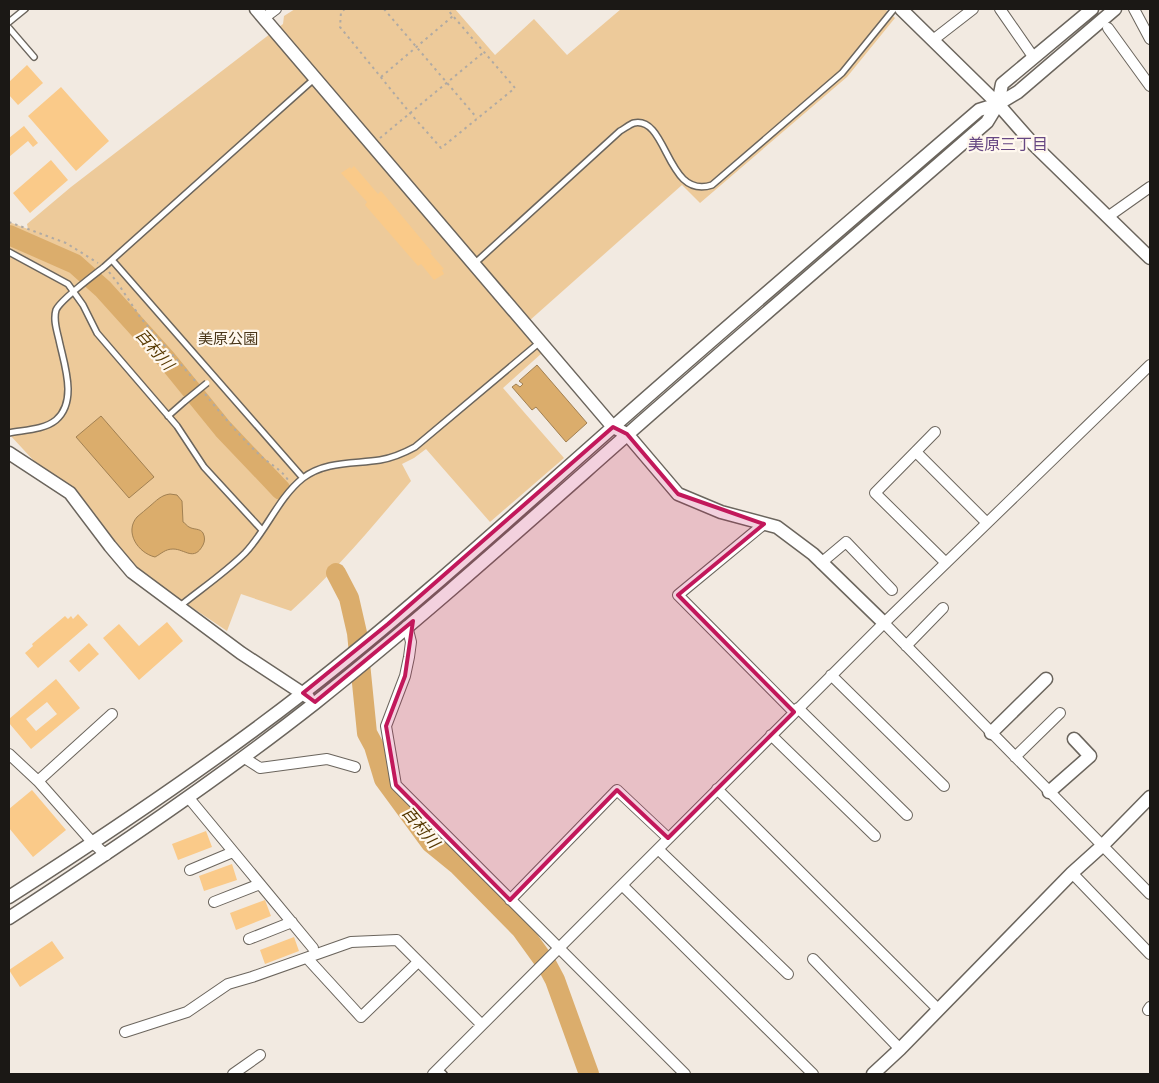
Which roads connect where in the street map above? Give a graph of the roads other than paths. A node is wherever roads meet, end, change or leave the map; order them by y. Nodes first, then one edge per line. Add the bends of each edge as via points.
1 (25, 9) edge
2 (276, 9) edge
3 (894, 9) edge
4 (901, 9) edge
5 (973, 9) edge
6 (1000, 9) edge
7 (1092, 9) edge
8 (1115, 9) edge
9 (1134, 9) edge
10 (260, 13) edge
11 (9, 22) edge
12 (9, 28) edge
13 (1108, 28) dead end
14 (1150, 39) edge
15 (933, 40) junction
16 (34, 57) dead end
17 (1034, 58) junction
18 (315, 79) junction
19 (1150, 86) edge
20 (998, 104) junction
21 (1150, 187) edge
22 (1109, 216) junction
23 (9, 252) edge
24 (1150, 258) edge
25 (112, 260) junction
26 (473, 265) junction
27 (73, 291) junction
28 (541, 342) junction
29 (1150, 365) edge
30 (214, 376) junction
31 (168, 416) junction
32 (613, 427) junction
33 (935, 432) dead end
34 (9, 433) edge
35 (628, 434) junction
36 (916, 452) junction
37 (9, 453) edge
38 (303, 478) junction
39 (987, 523) junction
40 (764, 524) junction
41 (262, 530) junction
42 (822, 563) junction
43 (946, 563) junction
44 (892, 590) dead end
45 (180, 606) junction
46 (943, 608) dead end
47 (884, 623) junction
48 (407, 626) junction
49 (906, 646) junction
50 (831, 675) junction
51 (1046, 678) dead end
52 (303, 693) junction
53 (316, 702) junction
54 (796, 710) junction
55 (1060, 713) dead end
56 (112, 714) dead end
57 (991, 732) junction
58 (771, 735) junction
59 (1074, 739) dead end
60 (9, 754) edge
61 (244, 757) junction
62 (1015, 757) junction
63 (355, 768) dead end
64 (38, 781) junction
65 (944, 786) dead end
66 (717, 789) junction
67 (1049, 792) junction
68 (188, 797) junction
69 (1150, 797) edge
70 (907, 815) dead end
71 (875, 836) dead end
72 (668, 838) junction
73 (93, 843) junction
74 (1102, 846) junction
75 (658, 849) junction
76 (233, 852) junction
77 (106, 855) junction
78 (190, 870) dead end
79 (1072, 873) junction
80 (260, 884) junction
81 (622, 885) junction
82 (1150, 894) edge
83 (9, 897) edge
84 (510, 900) junction
85 (214, 902) dead end
86 (9, 918) edge
87 (292, 922) junction
88 (249, 939) dead end
89 (313, 948) dead end
90 (555, 952) junction
91 (1150, 954) edge
92 (307, 958) junction
93 (812, 959) dead end
94 (418, 962) junction
95 (788, 974) dead end
96 (938, 1009) junction
97 (482, 1025) junction
98 (125, 1032) dead end
99 (900, 1049) junction
100 (260, 1055) dead end
101 (439, 1072) edge
102 (233, 1074) edge
103 (685, 1074) edge
104 (813, 1074) edge
105 (873, 1074) edge

1 - 11 lane
2 - 10 street
3 - 26 lane via 842,73 712,184 696,187 683,179 652,130 644,124 634,123 620,131
4 - 15 street
5 - 15 street
6 - 17 street
7 - 17 street
8 - 20 street via 1018,92
9 - 14 street
10 - 18 street
12 - 16 lane
13 - 19 street
15 - 20 street
17 - 20 street via 1002,84
18 - 25 lane
18 - 26 street
20 - 22 street via 1034,145
20 - 32 street via 979,110
20 - 35 street via 987,122
21 - 22 street
22 - 24 street
23 - 27 lane via 68,284
25 - 27 lane
25 - 30 lane
26 - 28 street
27 - 31 lane via 97,333
27 - 34 lane via 57,308 55,321 67,382 67,403 63,412 55,421 43,426
28 - 32 street
28 - 38 lane via 415,447 381,460 338,464
29 - 39 street
30 - 31 lane, bridge
30 - 38 lane
31 - 41 lane via 204,467
32 - 35 street
32 - 52 street via 370,639
33 - 36 street
35 - 40 street via 678,494 721,512
35 - 48 street
36 - 39 street
36 - 43 street via 875,493
37 - 45 street via 70,493 132,572
38 - 41 lane
39 - 43 street
40 - 42 street via 778,527
40 - 54 street via 678,595
41 - 45 lane via 246,552
42 - 44 street via 846,542
42 - 47 street
43 - 47 street
45 - 52 street via 241,653
46 - 49 street
47 - 49 street
47 - 50 street
48 - 53 street
48 - 84 street via 411,642 409,657 386,726 396,785
49 - 57 street
50 - 54 street
50 - 65 street
51 - 57 street
52 - 53 street
52 - 73 street via 222,754
53 - 61 street
54 - 58 street
54 - 70 street
55 - 62 street
56 - 64 street
57 - 62 street
58 - 66 street
58 - 71 street
59 - 67 street via 1090,756
60 - 64 street
61 - 63 street via 260,768 327,759
61 - 68 street
62 - 67 street
64 - 73 street
66 - 72 street
66 - 96 street
67 - 74 street
68 - 76 street
68 - 77 street
69 - 74 street
72 - 75 street
72 - 84 street via 617,790
73 - 77 street
73 - 83 street
74 - 79 street
74 - 82 street
75 - 81 street
75 - 95 street
76 - 78 street
76 - 80 street
77 - 86 street
79 - 91 street
79 - 96 street
80 - 85 street
80 - 87 street
81 - 90 street
81 - 104 street
84 - 90 street
87 - 88 street
87 - 89 street
90 - 97 street
90 - 103 street
92 - 94 street via 351,942 397,940
92 - 94 street via 361,1017
92 - 98 street via 228,984 187,1012
93 - 99 street
94 - 97 street
96 - 99 street
97 - 101 street
99 - 105 street
100 - 102 street

